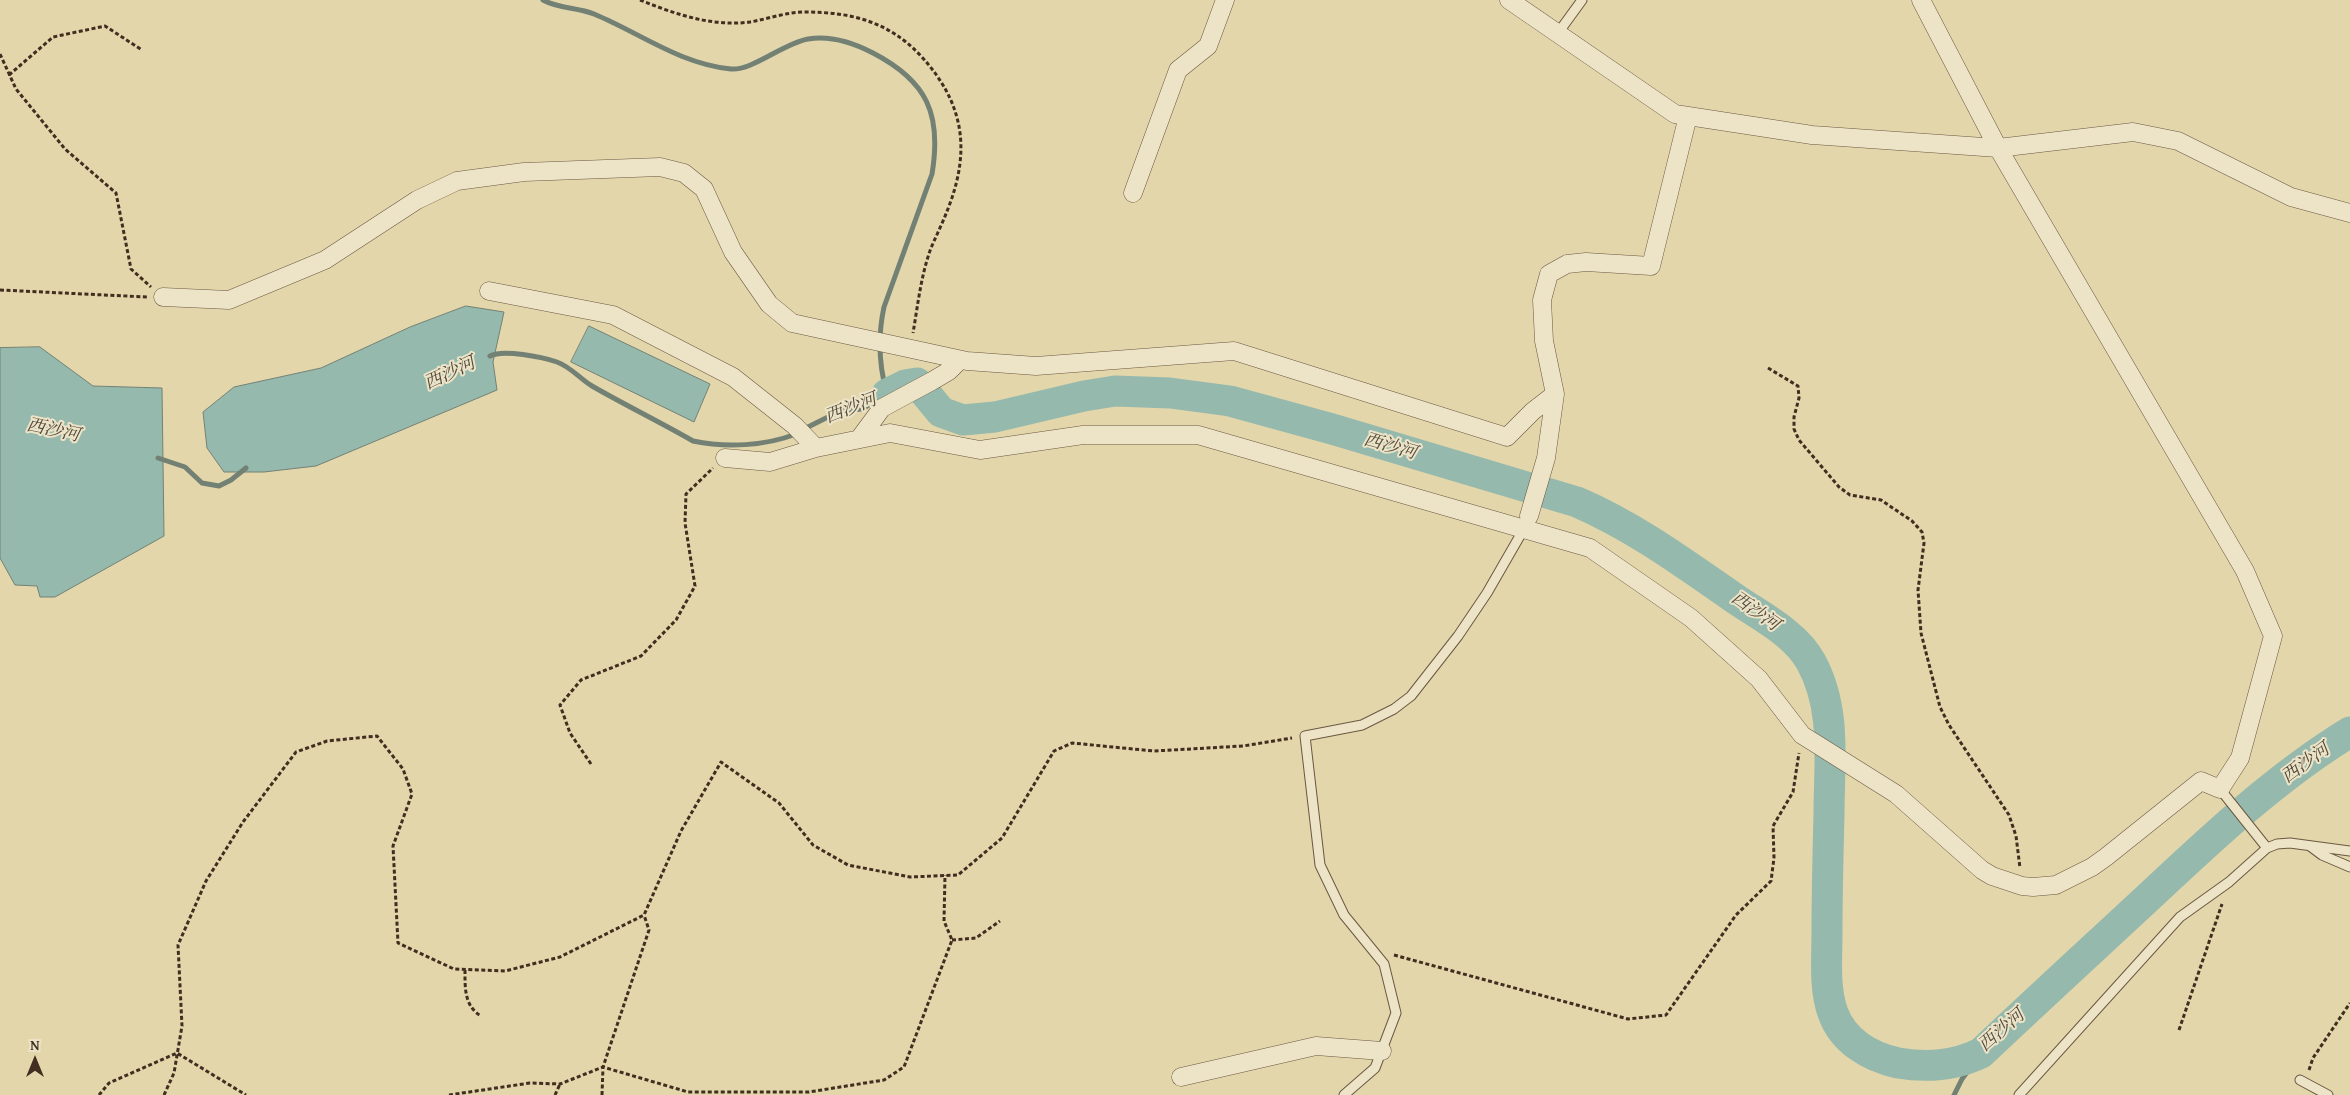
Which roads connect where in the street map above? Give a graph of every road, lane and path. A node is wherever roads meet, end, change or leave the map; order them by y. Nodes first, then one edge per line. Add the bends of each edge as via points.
1 (640, 0) edge
2 (1225, 0) edge
3 (1509, 0) edge
4 (1582, 0) edge
5 (1921, 0) edge
6 (1558, 33) junction
7 (142, 50) dead end
8 (0, 54) edge
9 (9, 75) junction
10 (1688, 116) junction
11 (1998, 148) junction
12 (1133, 194) dead end
13 (2350, 213) edge
14 (0, 290) edge
15 (489, 291) dead end
16 (163, 297) junction
17 (910, 348) junction
18 (960, 360) junction
19 (1768, 368) dead end
20 (1555, 394) junction
21 (859, 439) junction
22 (816, 448) junction
23 (725, 458) joint
24 (1527, 523) junction
25 (1802, 735) junction
26 (1305, 736) junction
27 (590, 764) dead end
28 (2220, 789) junction
29 (2265, 844) junction
30 (2310, 846) junction
31 (2350, 851) edge
32 (2350, 866) edge
33 (945, 876) junction
34 (2229, 882) junction
35 (2022, 886) junction
36 (644, 915) junction
37 (1000, 921) dead end
38 (952, 940) junction
39 (1373, 950) junction
40 (465, 970) junction
41 (2350, 1003) edge
42 (480, 1016) dead end
43 (2179, 1030) dead end
44 (1382, 1051) junction
45 (177, 1054) junction
46 (603, 1067) junction
47 (1181, 1077) dead end
48 (2303, 1082) joint
49 (560, 1084) junction
50 (99, 1095) edge
51 (164, 1095) edge
52 (246, 1095) edge
53 (449, 1095) edge
54 (555, 1095) edge
55 (602, 1095) edge
56 (1344, 1095) edge
57 (2018, 1095) edge
58 (2328, 1095) edge

1 - 17 path via 717,23 752,22 804,12 868,19 899,37 926,62 948,92 955,108 961,148 955,188 925,269
2 - 12 street via 1208,46 1178,70
3 - 6 street
4 - 6 lane
5 - 11 street
6 - 10 street via 1675,114
7 - 9 path via 105,26 53,37
8 - 9 path
9 - 16 path via 16,90 65,149 116,192 131,269
10 - 11 street via 1812,135
10 - 20 street via 1650,266 1586,262 1567,264 1549,274 1542,300 1544,341
11 - 13 street via 2133,132 2178,141 2291,197
11 - 28 street via 2245,571 2273,636 2240,758
14 - 16 path
15 - 22 street via 614,315 733,377 795,426
16 - 17 street via 228,300 325,260 417,200 457,181 524,172 660,167 684,173 704,189 733,252 769,304 792,323
17 - 18 street
18 - 20 street via 1036,366 1234,351 1507,437
18 - 21 street via 949,371 882,408
19 - 35 path via 1798,386 1794,429 1799,440 1839,487 1850,495 1880,500 1912,521 1922,532 1924,543 1918,590 1924,651 1940,708 2009,815 2016,836
20 - 24 street via 1546,458
21 - 22 street
21 - 24 street via 890,433 980,450 1083,435 1198,435
22 - 23 street via 770,462
23 - 27 path via 686,494 685,523 695,586 676,620 641,656 582,680 560,704 570,733
24 - 25 street via 1590,548 1691,618 1759,679
24 - 26 lane via 1463,629 1411,696 1394,709 1362,724
25 - 35 street via 1863,772 1922,815 1982,870 2000,880
25 - 39 path via 1793,792 1773,826 1771,881 1736,915 1666,1015 1628,1019
26 - 33 path via 1243,746 1154,751 1072,743 1054,751 1002,838 958,875
26 - 39 lane via 1320,866 1344,915
28 - 29 lane
28 - 35 street via 2201,782 2106,857 2067,881 2044,887
29 - 30 lane
29 - 34 lane
30 - 31 lane
30 - 32 lane via 2322,855
33 - 36 path via 910,877 848,866 813,845 780,803 720,762 682,830
33 - 38 path via 944,921
34 - 43 path
34 - 57 lane via 2180,917
36 - 40 path via 560,956 505,971
36 - 46 path via 649,930
37 - 38 path via 976,938
38 - 46 path via 904,1067 884,1080 809,1092 688,1092
39 - 44 lane via 1384,964 1396,1013
40 - 42 path via 464,992 473,1012
40 - 45 path via 454,969 398,943 393,846 412,794 403,768 377,736 327,741 296,752 244,822 206,881 178,945 182,1026
41 - 48 path via 2313,1058
44 - 47 street via 1316,1046
44 - 56 lane via 1375,1068
45 - 50 path via 109,1083
45 - 51 path via 174,1073
45 - 52 path
46 - 49 path
46 - 55 path
48 - 58 lane
49 - 53 path via 530,1083
49 - 54 path

